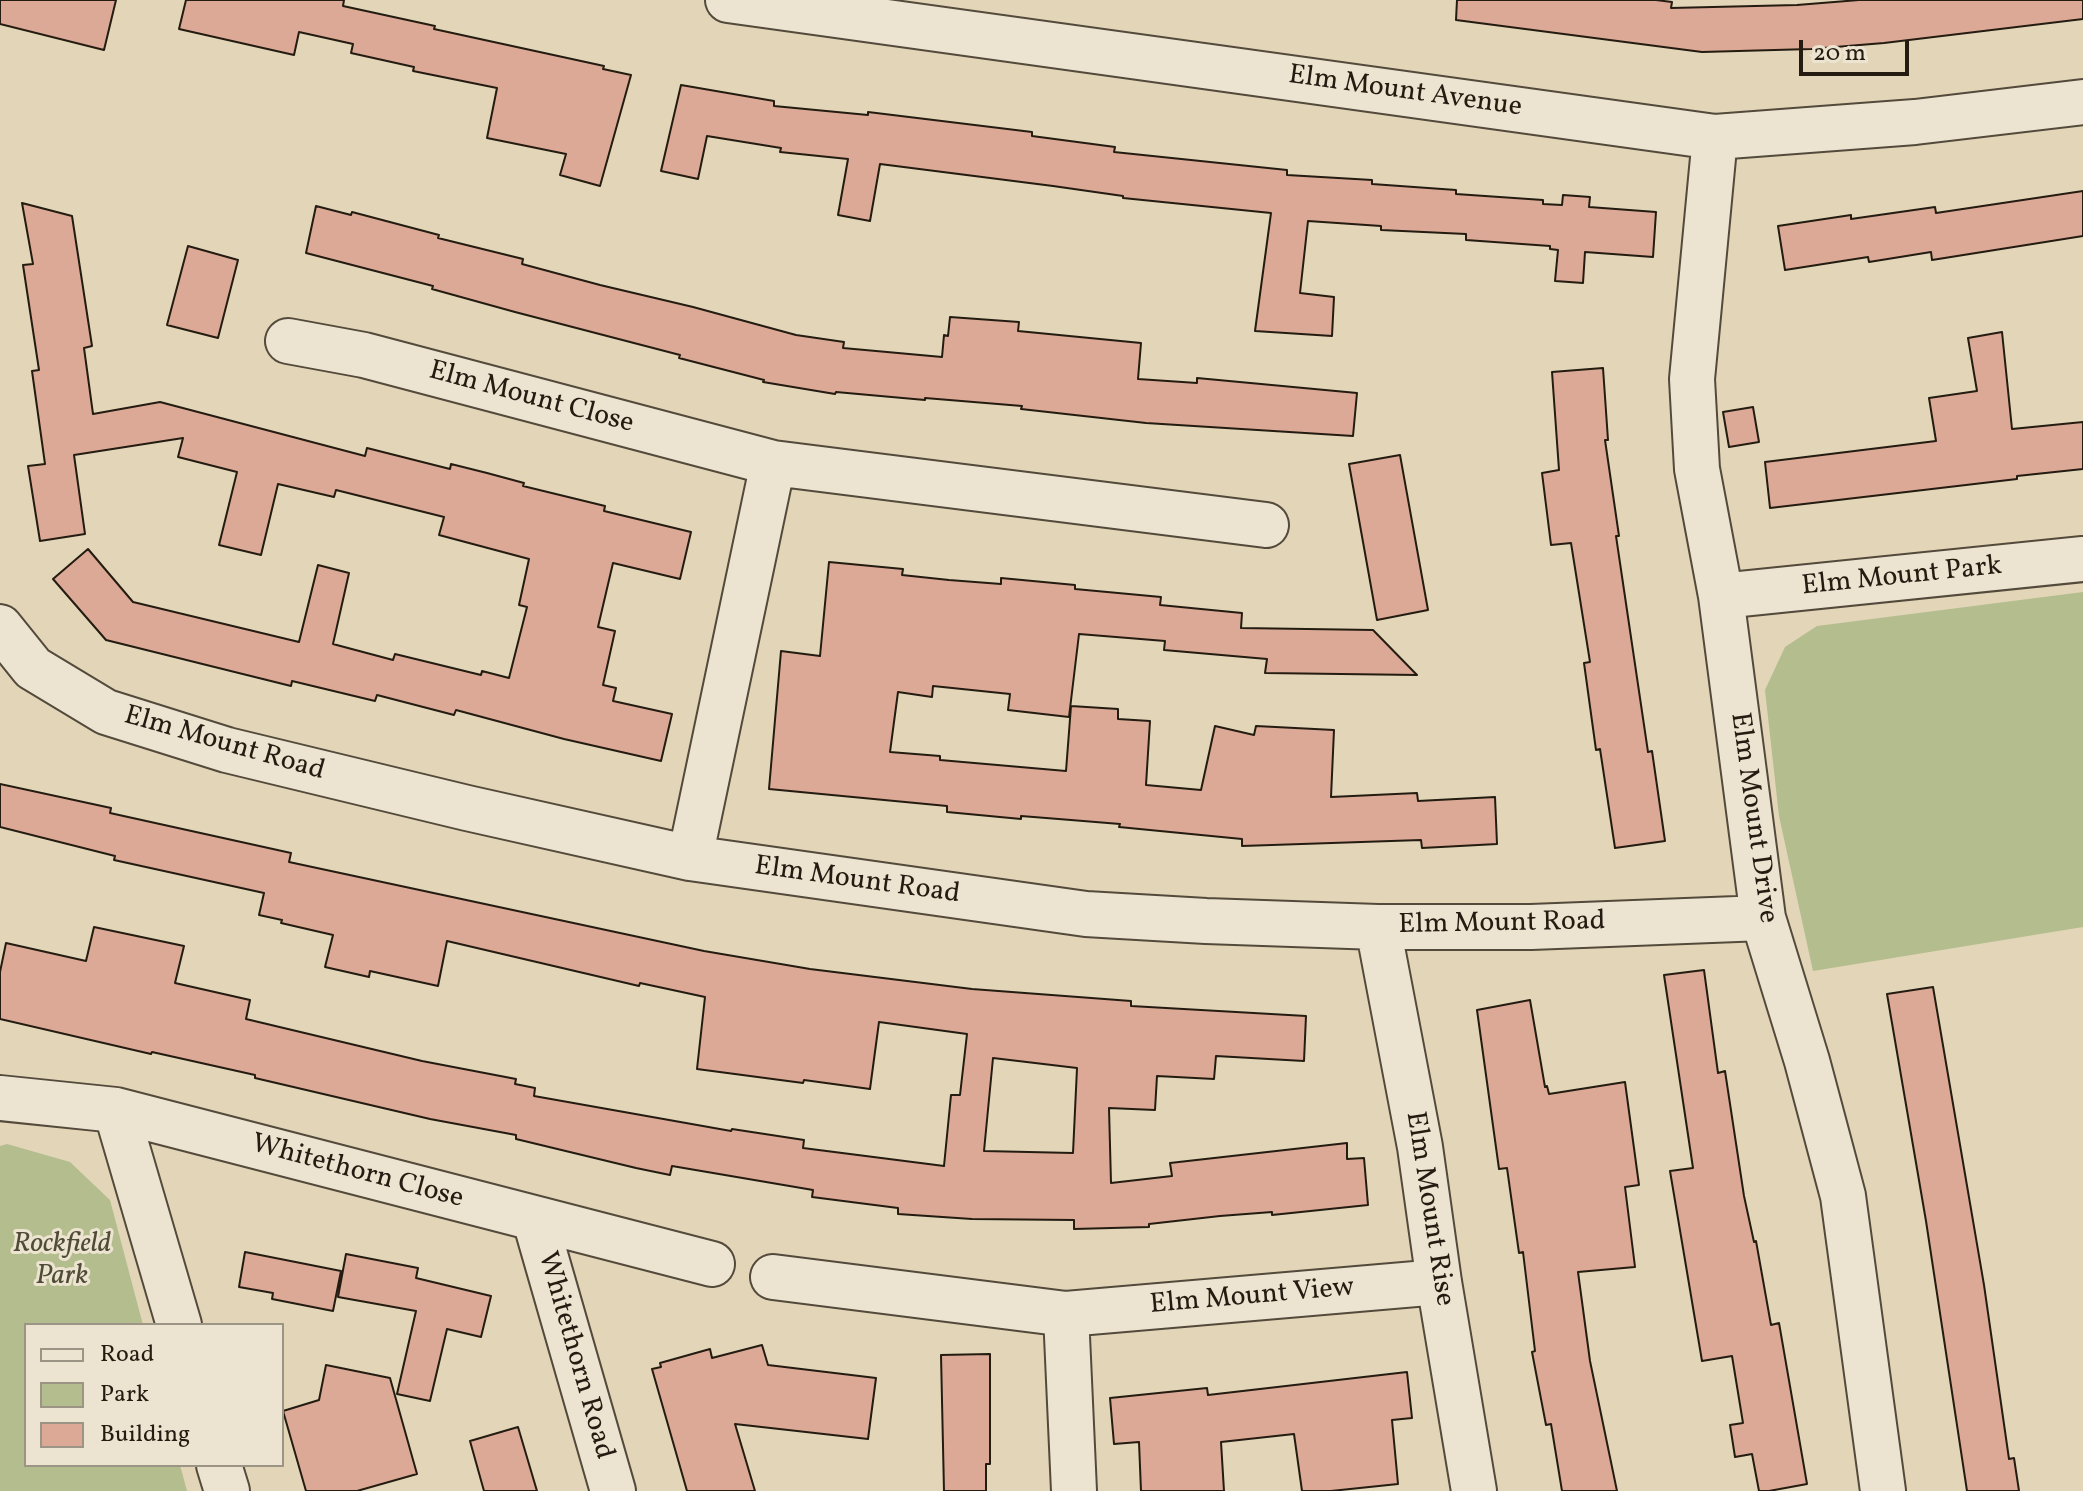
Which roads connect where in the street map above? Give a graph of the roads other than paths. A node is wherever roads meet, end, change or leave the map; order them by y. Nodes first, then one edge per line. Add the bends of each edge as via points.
1 (728, 0) edge
2 (2083, 102) edge
3 (1715, 137) junction
4 (288, 341) dead end
5 (773, 463) junction
6 (1266, 525) dead end
7 (2083, 559) edge
8 (1721, 596) junction
9 (0, 627) edge
10 (690, 858) junction
11 (1763, 918) junction
12 (1378, 927) junction
13 (0, 1098) edge
14 (116, 1110) junction
15 (535, 1220) junction
16 (712, 1264) dead end
17 (773, 1277) dead end
18 (1439, 1282) junction
19 (1066, 1314) junction
20 (178, 1323) edge
21 (220, 1467) edge
22 (227, 1491) edge
23 (613, 1491) edge
24 (1074, 1491) edge
25 (1474, 1491) edge
26 (1883, 1491) edge

1 - 3 street, Elm Mount Avenue
2 - 3 street, Elm Mount Avenue via 1915,122
3 - 8 street, Elm Mount Drive via 1692,379 1697,469
4 - 5 street, Elm Mount Close via 364,355
5 - 6 street, Elm Mount Close
5 - 10 street
7 - 8 street, Elm Mount Park
8 - 11 street, Elm Mount Drive
9 - 10 street, Elm Mount Road via 33,668 106,712 227,750
10 - 12 street, Elm Mount Road via 1086,914
11 - 12 street, Elm Mount Road
11 - 26 street, Elm Mount Drive via 1843,1196
12 - 18 street, Elm Mount Rise via 1420,1147
13 - 14 street, Whitethorn Close
14 - 15 street, Whitethorn Close
14 - 20 street
15 - 16 street, Whitethorn Close
15 - 23 street, Whitethorn Road
17 - 19 street, Elm Mount View
18 - 19 street, Elm Mount View
18 - 25 street, Elm Mount Rise
19 - 24 street
21 - 22 street

